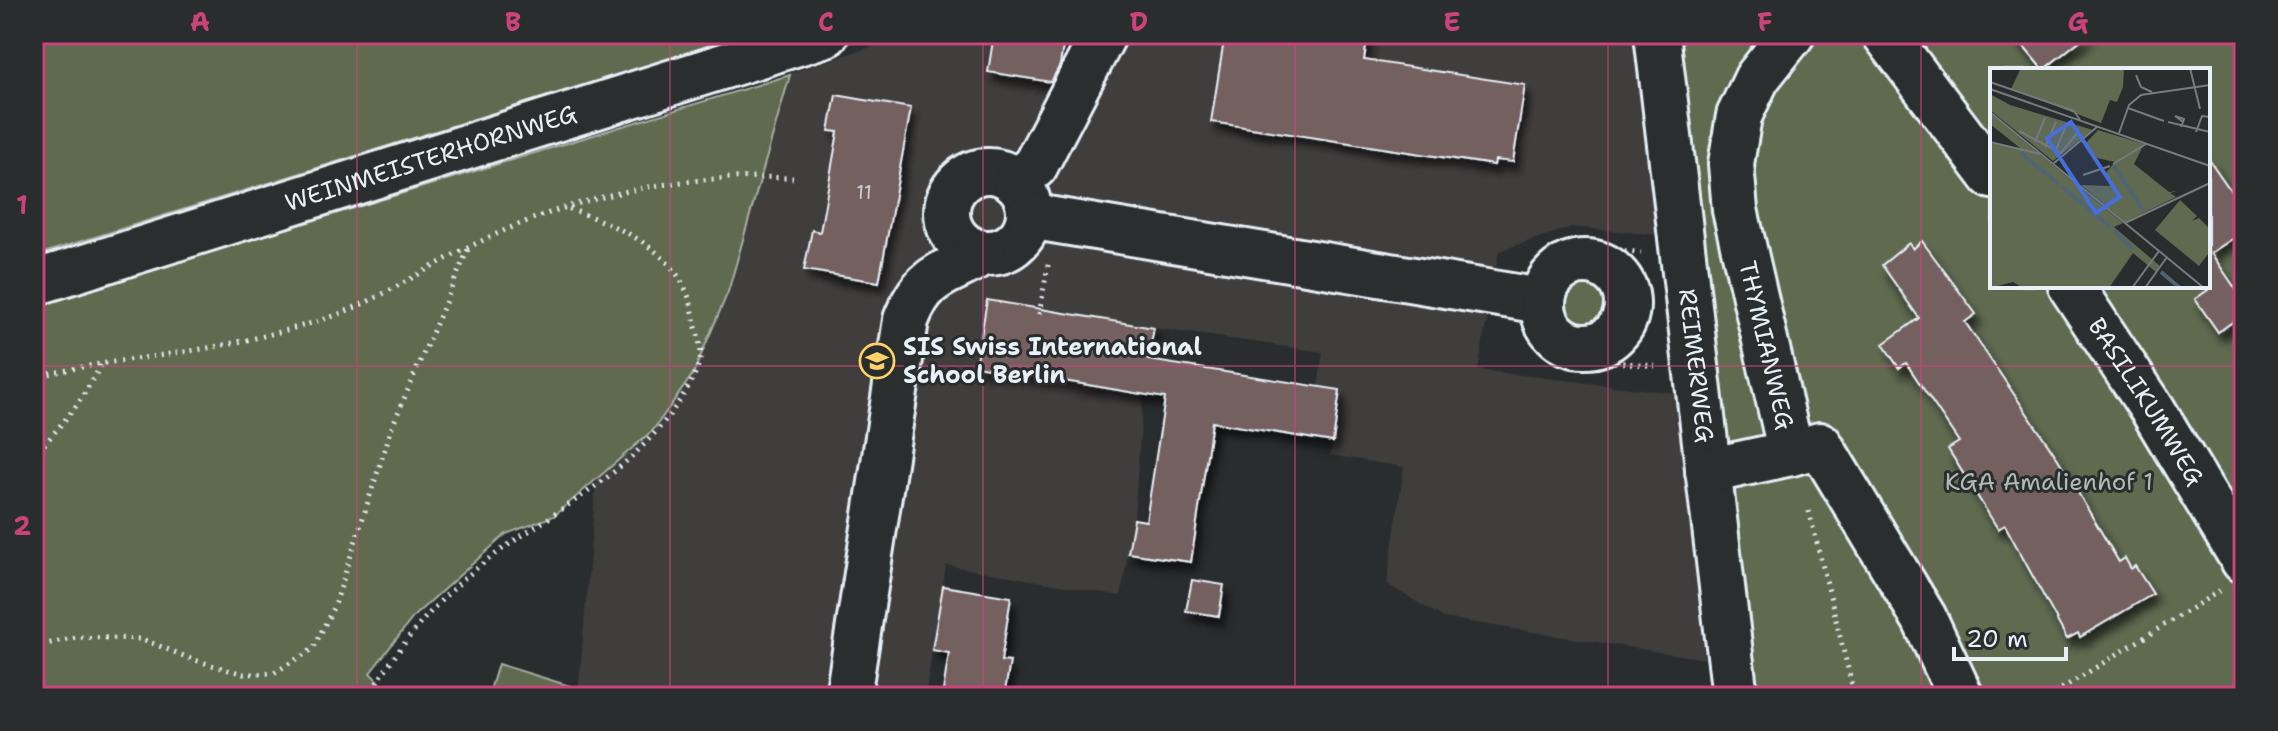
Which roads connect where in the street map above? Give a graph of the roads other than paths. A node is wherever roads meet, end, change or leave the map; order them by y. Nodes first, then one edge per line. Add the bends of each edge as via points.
1 (826, 34) edge
2 (1104, 34) edge
3 (1657, 34) edge
4 (1792, 34) edge
5 (1885, 34) edge
6 (1990, 173) edge
7 (1034, 206) junction
8 (983, 253) junction
9 (34, 283) edge
10 (2072, 288) edge
11 (1532, 299) junction
12 (1627, 308) junction
13 (1690, 314) junction
14 (1791, 453) junction
15 (1708, 471) junction
16 (2238, 572) edge
17 (848, 697) edge
18 (1735, 697) edge
19 (1961, 697) edge

1 - 9 street, WEINMEISTERHORNWEG
2 - 7 street via 1035,166
3 - 13 street, REIMERWEG
4 - 14 street, THYMIANWEG via 1757,78 1739,116 1731,164 1735,210
5 - 6 street
7 - 8 street via 1026,228 1009,248
7 - 8 street via 990,171 964,179 948,202 951,229 970,249
7 - 11 street
8 - 17 street via 931,280 916,295 906,320
10 - 16 street, BASILIKUMWEG via 2153,410
11 - 12 street via 1553,333 1577,346 1605,342 1624,321
11 - 12 street via 1559,270 1585,261 1611,270 1621,281
12 - 13 street
13 - 15 street, REIMERWEG
14 - 15 street
14 - 19 street, THYMIANWEG via 1820,445 1924,618
15 - 18 street, REIMERWEG

